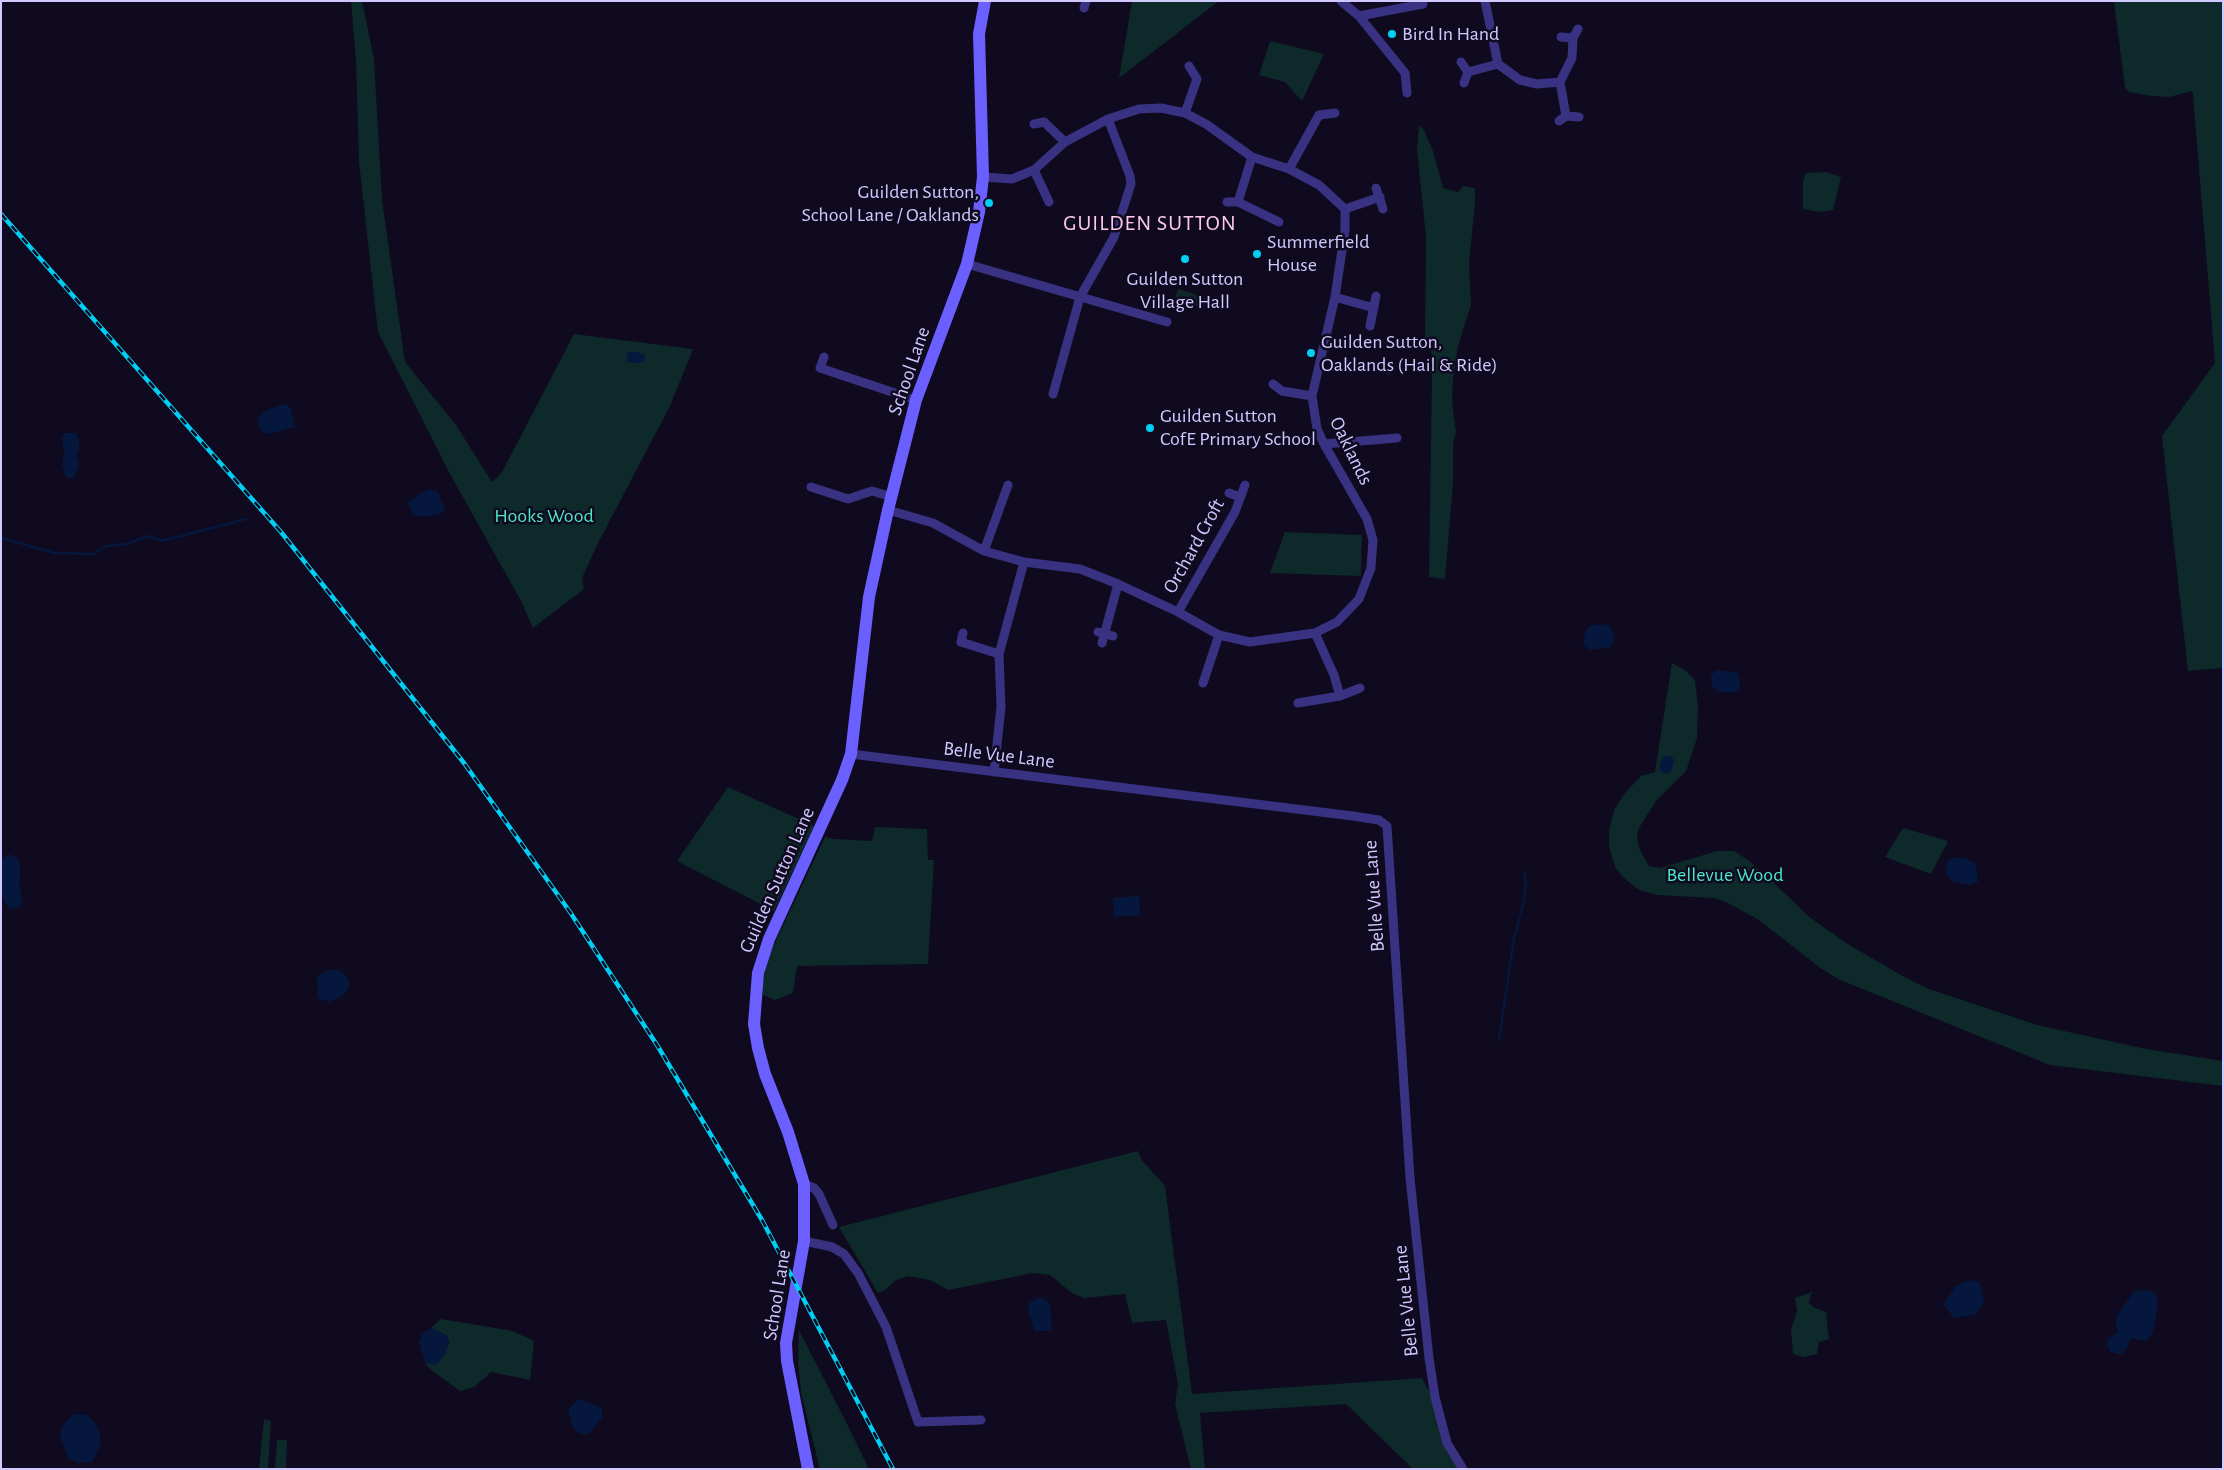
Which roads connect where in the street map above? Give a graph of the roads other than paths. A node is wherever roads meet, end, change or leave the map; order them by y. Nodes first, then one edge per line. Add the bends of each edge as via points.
1 (985, 1) edge
2 (1342, 1) edge
3 (1485, 1) edge
4 (1423, 4) dead end
5 (1359, 16) junction
6 (1578, 29) dead end
7 (1561, 36) dead end
8 (1573, 38) junction
9 (1461, 62) dead end
10 (1498, 64) junction
11 (1189, 66) dead end
12 (1468, 72) junction
13 (1207, 78) dead end
14 (1197, 79) junction
15 (1560, 82) junction
16 (1464, 83) dead end
17 (1407, 93) dead end
18 (1184, 113) junction
19 (1335, 113) dead end
20 (1579, 117) dead end
21 (1108, 119) junction
22 (1034, 124) dead end
23 (1065, 142) junction
24 (1252, 157) junction
25 (1289, 169) junction
26 (1034, 170) junction
27 (983, 177) junction
28 (1376, 188) dead end
29 (1380, 198) junction
30 (1044, 199) dead end
31 (1227, 202) dead end
32 (1238, 202) junction
33 (1345, 209) junction
34 (1383, 209) dead end
35 (1280, 222) dead end
36 (967, 264) junction
37 (1376, 296) dead end
38 (1080, 297) junction
39 (1335, 297) junction
40 (1374, 308) junction
41 (1167, 322) dead end
42 (1370, 326) dead end
43 (824, 357) dead end
44 (1273, 384) dead end
45 (1053, 394) dead end
46 (1312, 396) junction
47 (916, 400) junction
48 (1396, 438) dead end
49 (1324, 444) junction
50 (1007, 484) dead end
51 (1245, 485) dead end
52 (811, 487) dead end
53 (1229, 493) dead end
54 (1240, 497) junction
55 (890, 504) junction
56 (984, 551) junction
57 (1024, 562) junction
58 (1118, 584) junction
59 (1178, 612) junction
60 (963, 633) dead end
61 (1315, 633) junction
62 (1220, 634) junction
63 (1104, 636) dead end
64 (999, 654) junction
65 (1203, 683) dead end
66 (1360, 688) dead end
67 (1340, 696) junction
68 (1298, 703) dead end
69 (851, 754) junction
70 (994, 772) junction
71 (754, 1024) joint
72 (804, 1184) junction
73 (833, 1225) dead end
74 (804, 1241) junction
75 (981, 1420) dead end
76 (808, 1469) edge
77 (1463, 1469) edge

1 - 27 street, School Lane via 979,34
2 - 5 street
3 - 10 street
4 - 5 street
5 - 17 street via 1405,73
6 - 8 street
7 - 8 street
8 - 15 street via 1572,58
9 - 12 street
10 - 12 street
10 - 15 street via 1520,80 1537,84
11 - 14 street
12 - 16 street
13 - 14 street
14 - 18 street
15 - 20 street via 1562,118
18 - 21 street via 1161,108 1139,110
18 - 24 street via 1206,124
19 - 25 street via 1319,115
21 - 23 street
21 - 38 street via 1131,184 1114,236
22 - 23 street via 1045,117
23 - 26 street
24 - 25 street
24 - 32 street
25 - 33 street via 1319,185
26 - 27 street via 1012,179
26 - 30 street
27 - 36 street, School Lane
28 - 29 street
29 - 33 street
29 - 34 street
31 - 32 street
32 - 35 street
33 - 39 street, Oaklands
36 - 38 street
36 - 47 street, School Lane
37 - 40 street
38 - 41 street
38 - 45 street
39 - 40 street
39 - 46 street, Oaklands
40 - 42 street
43 - 47 street via 820,368
44 - 46 street via 1281,394
46 - 49 street, Oaklands via 1317,429
47 - 55 street, School Lane
48 - 49 street
49 - 61 street, Oaklands via 1367,518 1373,540 1371,568 1359,599 1337,622
50 - 56 street
51 - 54 street, Orchard Croft
52 - 55 street, Oaklands via 833,489 848,499 872,491
53 - 54 street, Orchard Croft
54 - 59 street, Orchard Croft via 1235,512
55 - 56 street, Oaklands
55 - 69 street, School Lane via 869,597
56 - 57 street, Oaklands
57 - 58 street, Oaklands via 1080,569
57 - 64 street
58 - 59 street, Oaklands
58 - 63 street
59 - 62 street, Oaklands
60 - 64 street via 961,642
61 - 62 street, Oaklands via 1250,642
61 - 67 street
62 - 65 street via 1202,671
64 - 70 street via 1000,707
66 - 67 street
67 - 68 street
69 - 70 street, Belle Vue Lane
69 - 71 street, Guilden Sutton Lane via 769,938 758,973
70 - 77 street, Belle Vue Lane via 1353,816 1379,820 1387,826 1410,1178 1429,1358 1447,1443
71 - 72 street, School Lane via 765,1074
72 - 73 street via 819,1194
72 - 74 street, School Lane
74 - 75 street via 832,1247 844,1254 858,1274 886,1327 918,1422
74 - 76 street, School Lane via 786,1342

